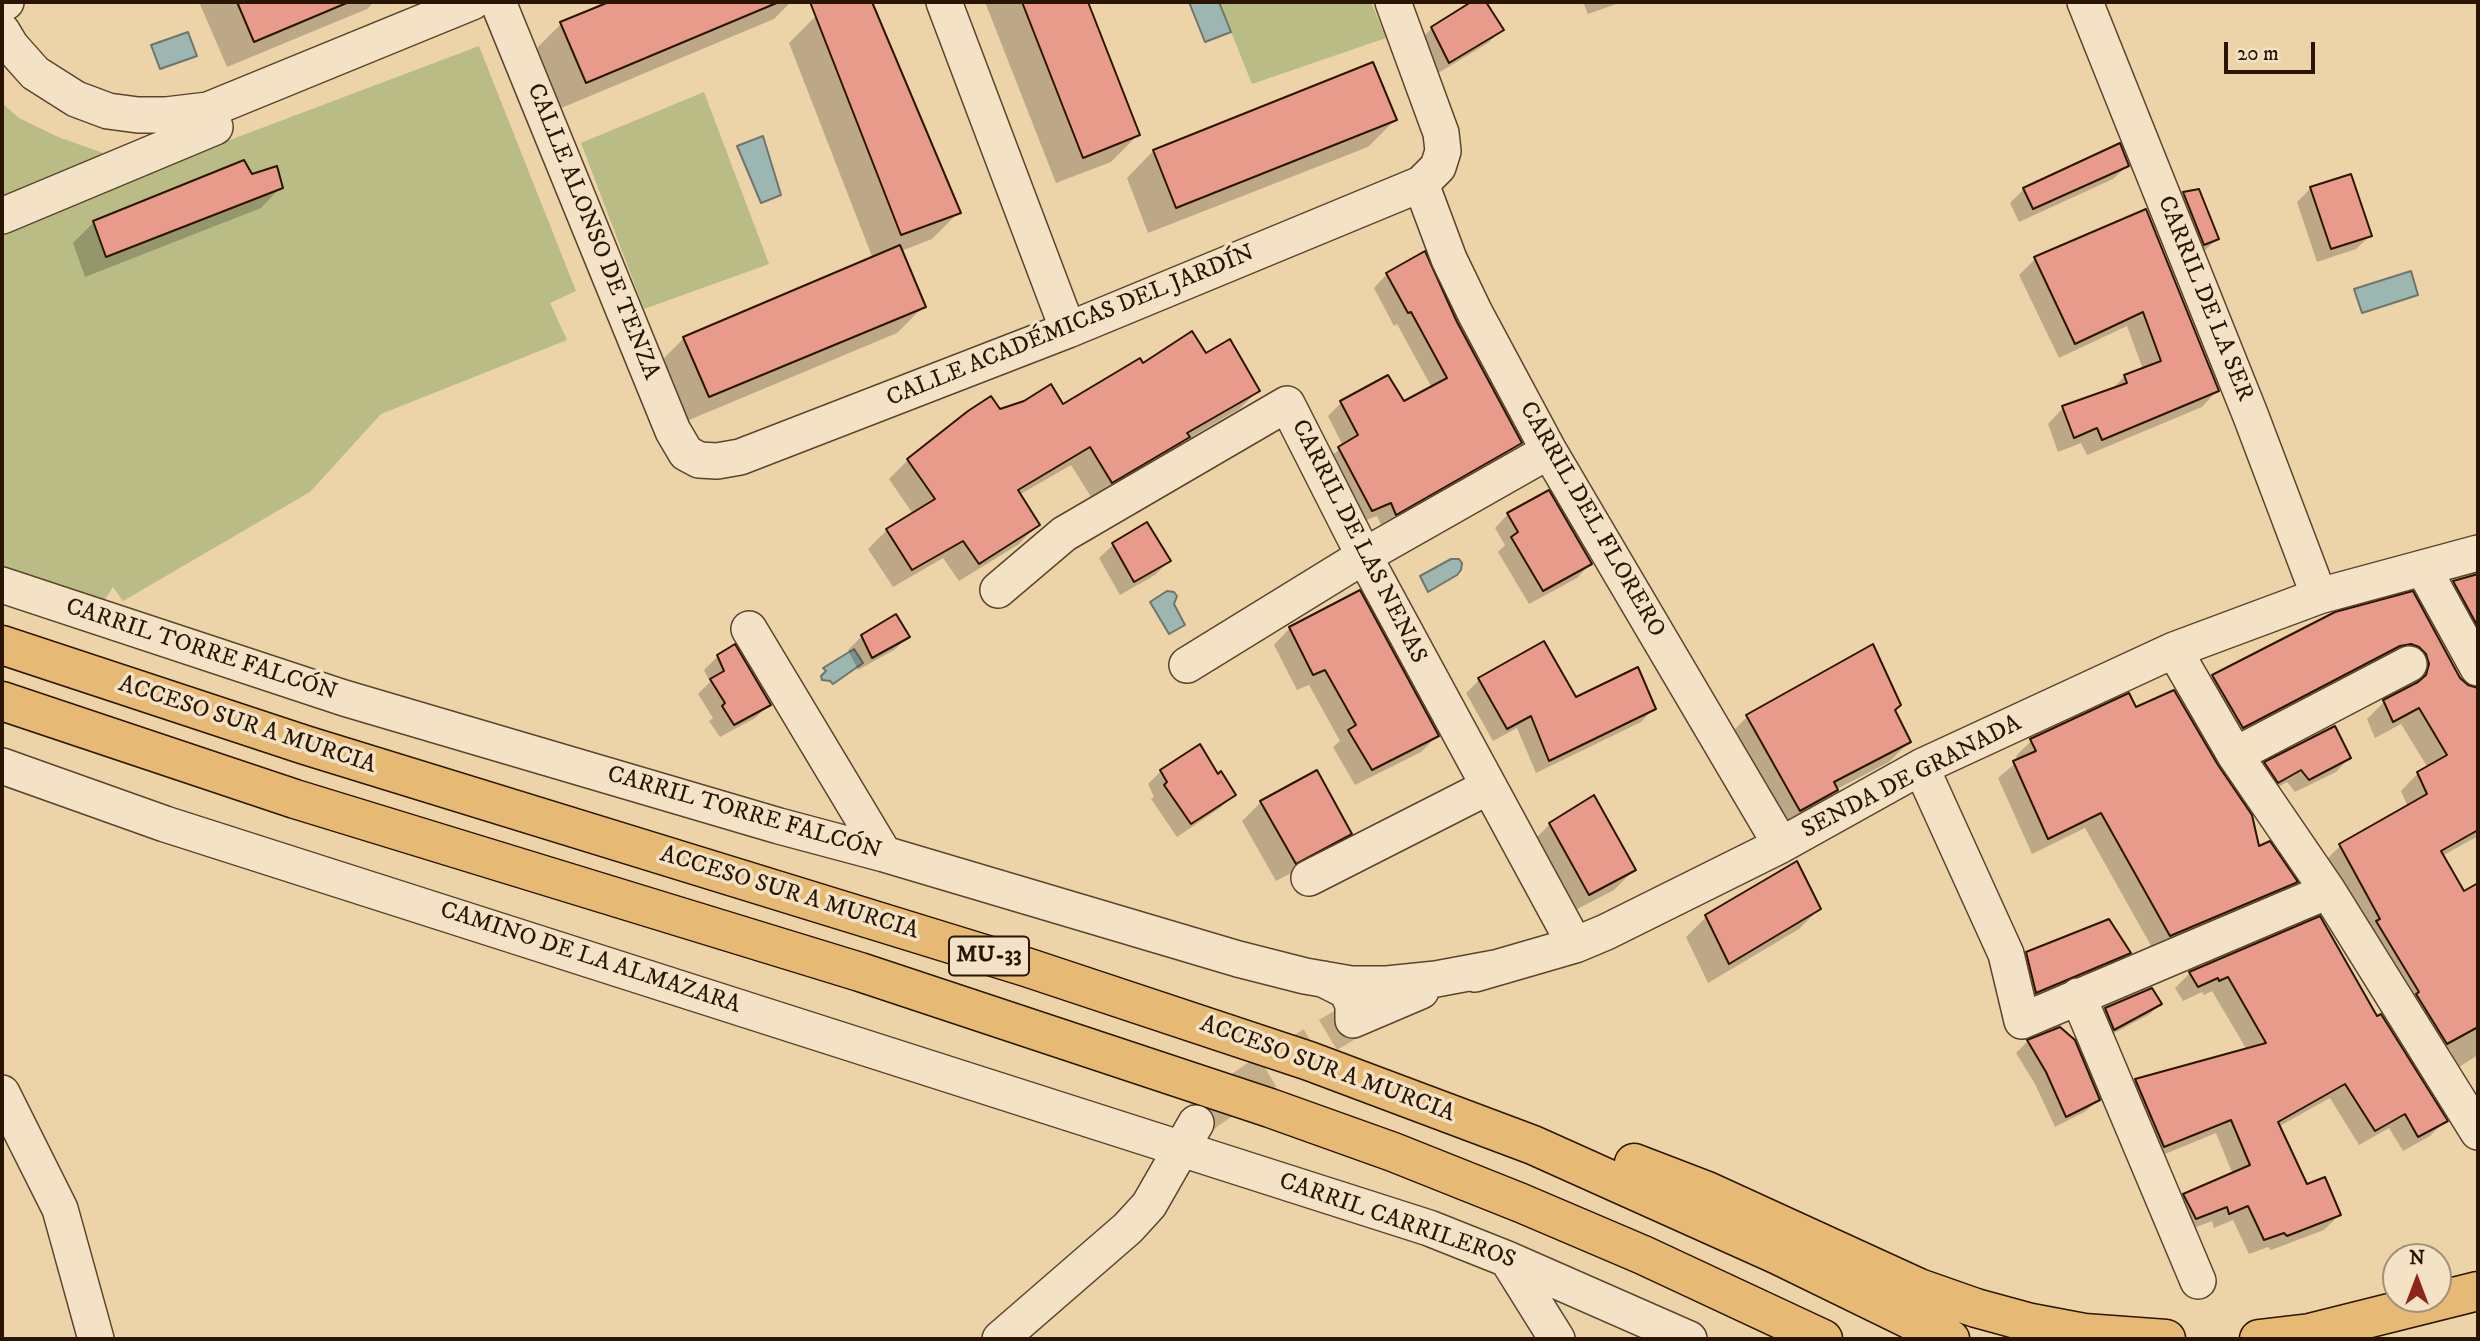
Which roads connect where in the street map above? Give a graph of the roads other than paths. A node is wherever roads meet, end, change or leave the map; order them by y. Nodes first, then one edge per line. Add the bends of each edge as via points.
1 (472, 2) edge
2 (498, 2) edge
3 (943, 2) edge
4 (1393, 2) edge
5 (2085, 2) edge
6 (2, 31) edge
7 (208, 110) junction
8 (1430, 176) junction
9 (2, 216) edge
10 (1068, 330) junction
11 (1549, 451) junction
12 (694, 457) joint
13 (2478, 553) edge
14 (1364, 556) junction
15 (2423, 568) junction
16 (2, 585) edge
17 (998, 590) dead end
18 (2319, 596) junction
19 (749, 629) dead end
20 (2, 645) edge
21 (2174, 650) junction
22 (2409, 664) dead end
23 (1187, 665) dead end
24 (2478, 668) edge
25 (2, 701) edge
26 (2235, 755) junction
27 (2, 766) edge
28 (1921, 767) junction
29 (1488, 787) junction
30 (1781, 845) junction
31 (884, 854) junction
32 (1309, 878) dead end
33 (2328, 891) junction
34 (1575, 945) junction
35 (1495, 968) junction
36 (1323, 979) junction
37 (2078, 996) junction
38 (1198, 1023) junction
39 (2, 1093) edge
40 (2475, 1120) edge
41 (1188, 1136) junction
42 (1507, 1259) junction
43 (2198, 1281) dead end
44 (2478, 1291) edge
45 (96, 1339) edge
46 (1000, 1339) edge
47 (1557, 1339) edge
48 (1689, 1339) edge
49 (1823, 1339) edge
50 (1950, 1339) edge
51 (2166, 1339) edge
52 (2259, 1339) edge

1 - 7 street
2 - 12 street, CALLE ALONSO DE TENZA via 673,431
3 - 10 street
4 - 8 street via 1441,133 1443,150
5 - 18 street, CARRIL DE LA SER
6 - 7 street via 35,73 76,99 138,116
7 - 9 street via 215,127
8 - 10 street, CALLE ACADÉMICAS DEL JARDÍN
8 - 11 street, CARRIL DEL FLORERO via 1449,259
10 - 12 street, CALLE ACADÉMICAS DEL JARDÍN via 740,457 717,461
11 - 14 street
11 - 30 street, CARRIL DEL FLORERO
13 - 15 street, SENDA DE GRANADA
14 - 17 street, CARRIL DE LAS NENAS via 1287,404 1064,534
14 - 23 street
14 - 29 street, CARRIL DE LAS NENAS
15 - 18 street, SENDA DE GRANADA
15 - 24 street
16 - 31 street, CARRIL TORRE FALCÓN via 344,698
18 - 21 street, SENDA DE GRANADA
19 - 31 street
20 - 38 highway, ACCESO SUR A MURCIA / MU-33 via 306,745
21 - 26 street
21 - 28 street, SENDA DE GRANADA
22 - 26 street
25 - 49 highway, MU-33 via 295,799 860,972 1236,1095 1521,1203
26 - 33 street
27 - 41 street, CAMINO DE LA ALMAZARA via 164,824
28 - 30 street, SENDA DE GRANADA
28 - 37 street via 2006,954 2022,1021
29 - 32 street
29 - 34 street, CARRIL DE LAS NENAS
30 - 34 street, SENDA DE GRANADA
31 - 36 street, CARRIL TORRE FALCÓN via 1238,959
33 - 37 street
33 - 40 street
34 - 35 street, SENDA DE GRANADA
35 - 36 street, CARRIL TORRE FALCÓN via 1388,984
35 - 36 street, SENDA DE GRANADA via 1419,992 1353,1020 1347,991
37 - 43 street
38 - 50 highway, ACCESO SUR A MURCIA / MU-33 via 1533,1145 1778,1255
38 - 51 highway via 1455,1093 1707,1191 1919,1288 1976,1308 2084,1333
39 - 45 street via 60,1209
41 - 42 street, CARRIL CARRILEROS
41 - 46 street via 1149,1205 1128,1228
42 - 47 street
42 - 48 street, CARRIL CARRILEROS
44 - 52 highway via 2355,1323

